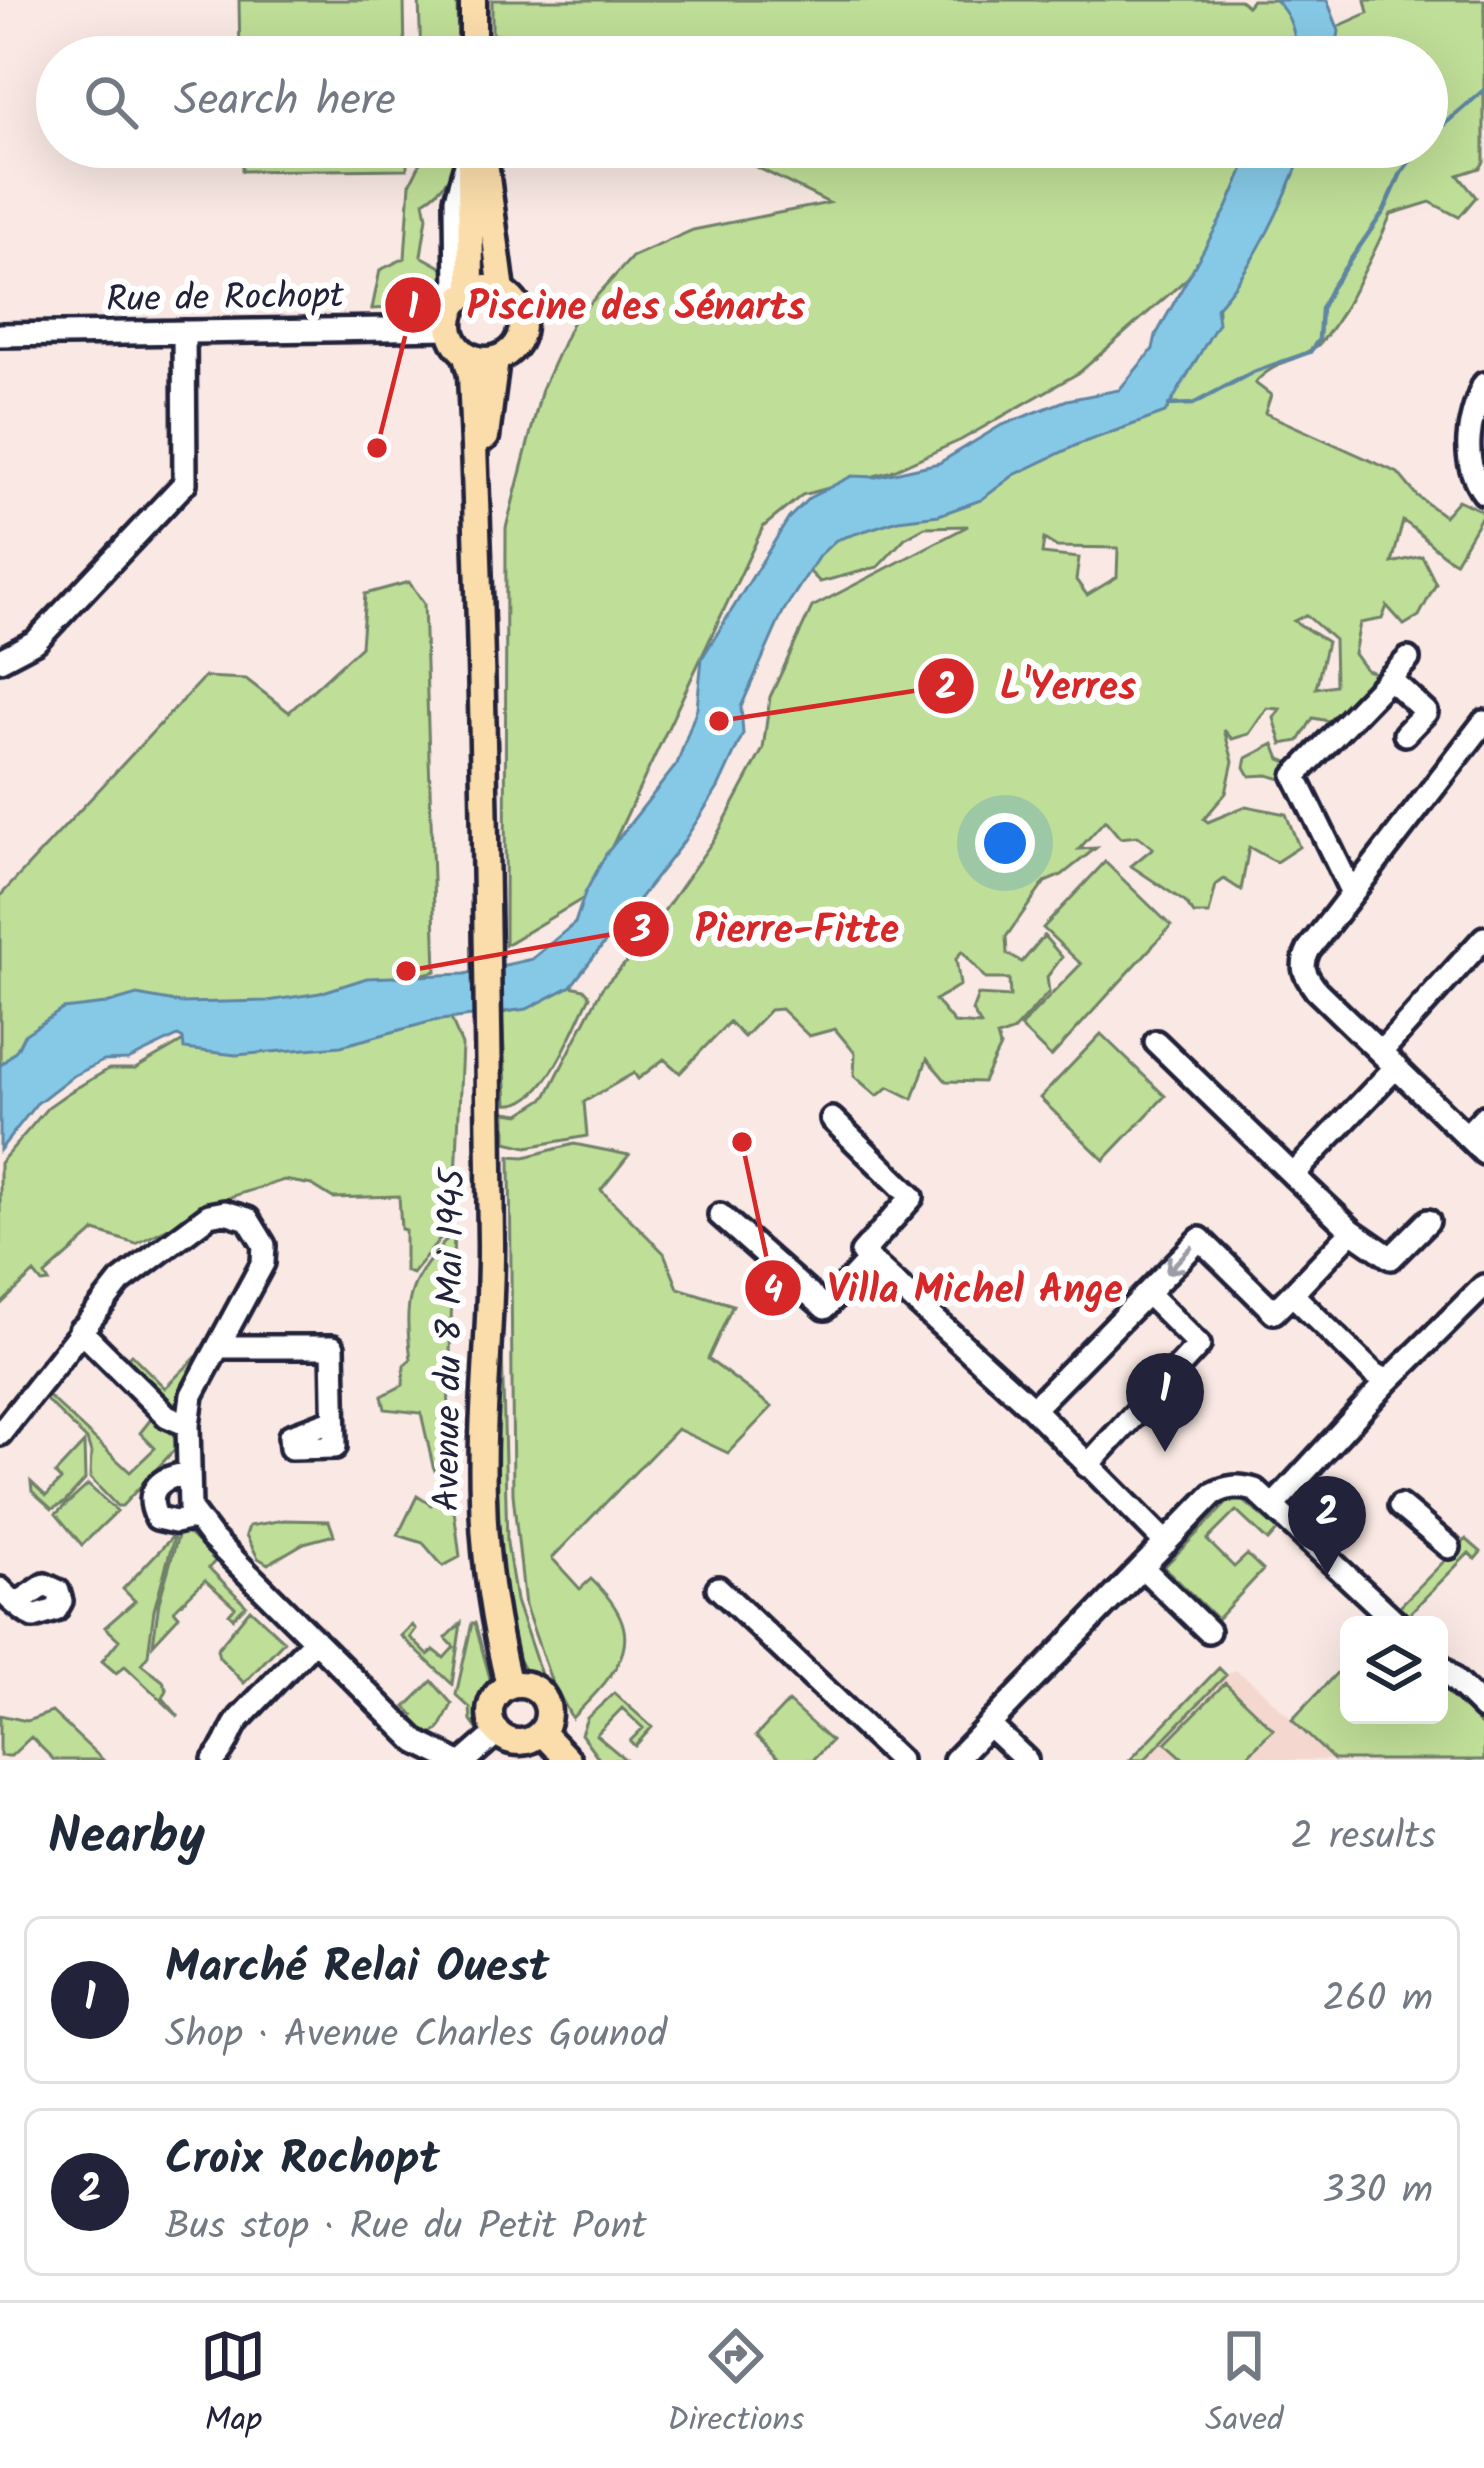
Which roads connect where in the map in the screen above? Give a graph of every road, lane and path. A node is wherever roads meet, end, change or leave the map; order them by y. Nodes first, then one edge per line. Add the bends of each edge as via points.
1 (473, 0) edge
2 (474, 36) edge
3 (475, 168) edge
4 (480, 168) edge
5 (501, 280) junction
6 (464, 296) junction
7 (450, 328) junction
8 (184, 332) junction
9 (0, 335) edge
10 (465, 353) junction
11 (496, 358) junction
12 (1484, 384) edge
13 (1484, 493) edge
14 (480, 517) junction
15 (1408, 658) dead end
16 (0, 661) edge
17 (1389, 678) junction
18 (1484, 722) edge
19 (1405, 734) dead end
20 (1352, 893) junction
21 (1484, 938) edge
22 (1156, 1042) dead end
23 (1388, 1060) junction
24 (1484, 1117) edge
25 (832, 1119) dead end
26 (1466, 1136) junction
27 (1484, 1153) edge
28 (1293, 1175) junction
29 (720, 1215) dead end
30 (1428, 1221) dead end
31 (1352, 1231) junction
32 (866, 1257) junction
33 (1484, 1286) edge
34 (1147, 1293) junction
35 (1292, 1294) junction
36 (80, 1330) junction
37 (218, 1347) junction
38 (1388, 1381) junction
39 (1033, 1409) junction
40 (334, 1420) dead end
41 (188, 1425) junction
42 (0, 1434) edge
43 (1087, 1466) junction
44 (189, 1474) junction
45 (1274, 1505) junction
46 (1400, 1506) dead end
47 (193, 1518) junction
48 (1166, 1543) junction
49 (1448, 1547) dead end
50 (1142, 1567) junction
51 (718, 1588) dead end
52 (1390, 1616) edge
53 (1208, 1631) dead end
54 (315, 1640) junction
55 (1448, 1674) edge
56 (509, 1686) junction
57 (1484, 1709) edge
58 (989, 1725) junction
59 (498, 1732) junction
60 (541, 1732) junction
61 (214, 1760) edge
62 (453, 1760) edge
63 (466, 1760) edge
64 (550, 1760) edge
65 (568, 1760) edge
66 (899, 1760) edge
67 (955, 1760) edge
68 (1026, 1760) edge

1 - 2 main road
3 - 6 main road
4 - 5 main road
5 - 6 main road
5 - 11 main road via 522,331
6 - 7 main road
7 - 8 street, Rue de Rochopt
7 - 10 main road
8 - 9 street, Rue de Rochopt
8 - 16 street via 185,483 35,641
10 - 11 main road
10 - 14 main road
11 - 14 main road
12 - 13 street via 1468,452
14 - 56 main road, Avenue du 8 Mai 1945 via 491,1256 482,1493 489,1588
15 - 17 street
17 - 19 street via 1426,712
17 - 20 street via 1295,776
18 - 20 street
20 - 23 street via 1302,963 1304,975
21 - 23 street
22 - 28 street
23 - 26 street
23 - 28 street
24 - 26 street
25 - 32 street via 912,1197
26 - 27 street
28 - 31 street
29 - 32 street via 825,1308
30 - 31 street via 1390,1258
31 - 35 street
32 - 39 street
33 - 38 street
35 -> 34 street via 1274,1312 1201,1239
34 - 39 street
34 - 43 street via 1199,1345
35 - 38 street via 1347,1356
36 - 37 street via 120,1282 177,1236 225,1212 259,1232 263,1263
36 - 41 street via 167,1416
36 - 42 street
37 - 40 street via 333,1347
37 - 41 street via 192,1395
38 - 45 street
39 - 43 street
41 - 44 street
43 - 48 street
44 - 47 street
44 - 47 street via 169,1475 150,1505 157,1518
45 - 48 street via 1244,1486 1223,1489
45 - 52 street
46 - 49 street
47 - 54 street
48 - 50 street
50 - 53 street
50 - 58 street
51 - 66 street
54 - 61 street via 233,1726
54 - 62 street via 417,1742
55 - 57 street
56 - 59 main road via 491,1706
56 - 60 main road via 528,1685 543,1696
58 - 67 street
58 - 68 street
59 - 60 main road via 525,1741
59 - 63 street
60 - 64 street
60 - 65 main road

